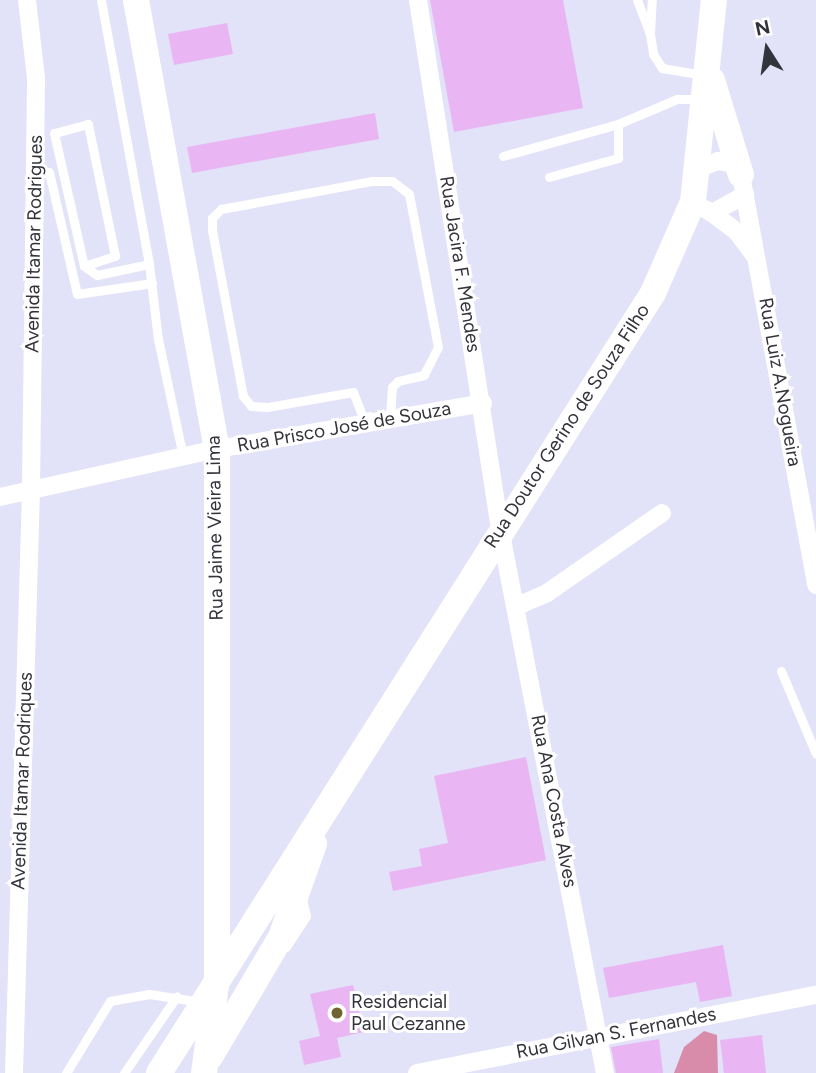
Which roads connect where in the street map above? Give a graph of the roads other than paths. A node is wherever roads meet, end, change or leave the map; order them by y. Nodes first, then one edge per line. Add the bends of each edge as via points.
1 (27, 0) edge
2 (101, 0) edge
3 (136, 0) edge
4 (418, 0) edge
5 (637, 0) edge
6 (652, 0) edge
7 (714, 0) edge
8 (650, 34) junction
9 (707, 81) junction
10 (618, 124) junction
11 (503, 156) dead end
12 (698, 169) junction
13 (49, 172) dead end
14 (549, 177) dead end
15 (743, 185) junction
16 (703, 208) junction
17 (759, 262) junction
18 (149, 264) junction
19 (84, 266) junction
20 (152, 283) junction
21 (483, 403) junction
22 (390, 419) junction
23 (365, 424) junction
24 (217, 449) junction
25 (183, 457) junction
26 (31, 489) junction
27 (0, 497) edge
28 (662, 513) dead end
29 (500, 529) junction
30 (816, 585) edge
31 (517, 606) junction
32 (781, 671) dead end
33 (816, 754) edge
34 (322, 816) junction
35 (217, 978) junction
36 (816, 995) edge
37 (177, 996) junction
38 (203, 1002) junction
39 (600, 1035) junction
40 (204, 1069) edge
41 (14, 1073) edge
42 (66, 1073) edge
43 (124, 1073) edge
44 (159, 1073) edge
45 (417, 1073) edge
46 (605, 1073) edge

1 - 26 street, Avenida Itamar Rodrigues via 36,78
2 - 18 lane
3 - 24 main road, Rua Jaime Vieira Lima
4 - 21 street, Rua Jacira F. Mendes
5 - 8 lane
6 - 8 lane
7 - 9 main road, Rua Doutor Gerino de Souza Filho
8 - 9 lane via 653,54 662,68
9 - 10 lane
9 - 12 main road, Rua Doutor Gerino de Souza Filho
9 - 15 main road
10 - 11 lane
10 - 14 lane via 618,158
12 - 15 street via 718,161 730,163
12 - 16 main road, Rua Doutor Gerino de Souza Filho
13 - 20 lane via 77,294
15 - 16 street
15 - 17 street, Rua Luiz A.Nogueira
16 - 17 street, Rua Luiz A.Nogueira via 737,232
16 - 29 main road, Rua Doutor Gerino de Souza Filho
17 - 30 street, Rua Luiz A.Nogueira
18 - 19 lane via 97,275
18 - 20 lane
19 - 19 lane via 115,256 88,124 54,133
20 - 25 lane via 158,339
21 - 22 street, Rua Prisco José de Souza
21 - 29 street, Rua Jacira F. Mendes
22 - 23 street, Rua Prisco José de Souza
22 - 23 lane via 392,387 398,381 424,375 438,347 409,194 392,181 372,181 221,209 212,218 212,231 243,396 251,406 268,407 353,392
23 - 24 street, Rua Prisco José de Souza
24 - 25 street, Rua Prisco José de Souza
24 - 35 main road, Rua Jaime Vieira Lima
25 - 26 street, Rua Prisco José de Souza
26 - 27 street, Rua Prisco José de Souza
26 - 41 street, Avenida Itamar Rodriques
28 - 31 street via 557,586
29 - 31 street, Rua Ana Costa Alves
29 - 34 main road, Rua Doutor Gerino de Souza Filho
31 - 39 street, Rua Ana Costa Alves
32 - 33 lane
34 - 35 main road, Rua Doutor Gerino de Souza Filho
34 - 40 main road, Rua Doutor Gerino de Souza Filho via 299,892 272,953
35 - 38 main road, Rua Doutor Gerino de Souza Filho
35 - 40 main road, Rua Jaime Vieira Lima
36 - 39 street, Rua Gilvan S. Fernandes
37 - 38 lane
37 - 42 lane via 149,994 110,1002
37 - 43 lane
38 - 44 main road, Rua Doutor Gerino de Souza Filho
39 - 45 street, Rua Gilvan S. Fernandes
39 - 46 street, Rua Ana Costa Alves

